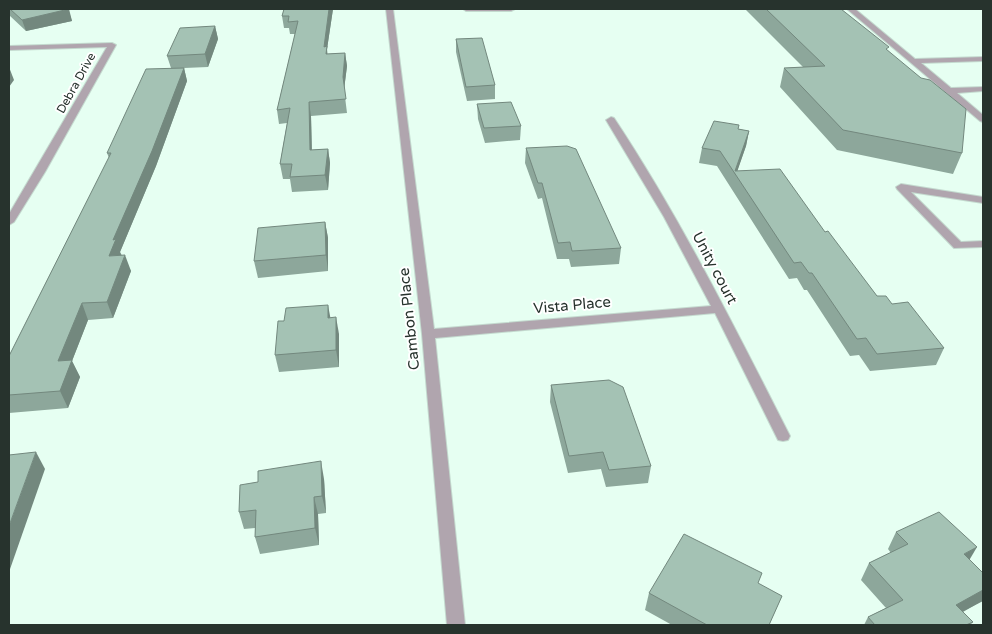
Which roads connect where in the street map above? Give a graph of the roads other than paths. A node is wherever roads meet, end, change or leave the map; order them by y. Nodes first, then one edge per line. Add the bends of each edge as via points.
1 (389, 9) edge
2 (466, 9) edge
3 (491, 9) edge
4 (510, 9) edge
5 (851, 9) edge
6 (9, 48) edge
7 (983, 59) edge
8 (914, 61) junction
9 (983, 89) edge
10 (949, 91) junction
11 (983, 119) edge
12 (611, 120) dead end
13 (983, 200) edge
14 (9, 222) edge
15 (983, 244) edge
16 (719, 308) junction
17 (428, 334) junction
18 (783, 436) dead end
19 (456, 625) edge

1 - 17 street, Cambon Place
2 - 3 street
3 - 4 street
5 - 8 street
6 - 14 street, Debra Drive via 112,45
7 - 8 street
8 - 10 street
9 - 10 street
10 - 11 street
12 - 16 street, Unity court
13 - 15 street via 901,187 958,246
16 - 17 street, Vista Place
16 - 18 street, Unity court
17 - 19 street, Cambon Place

